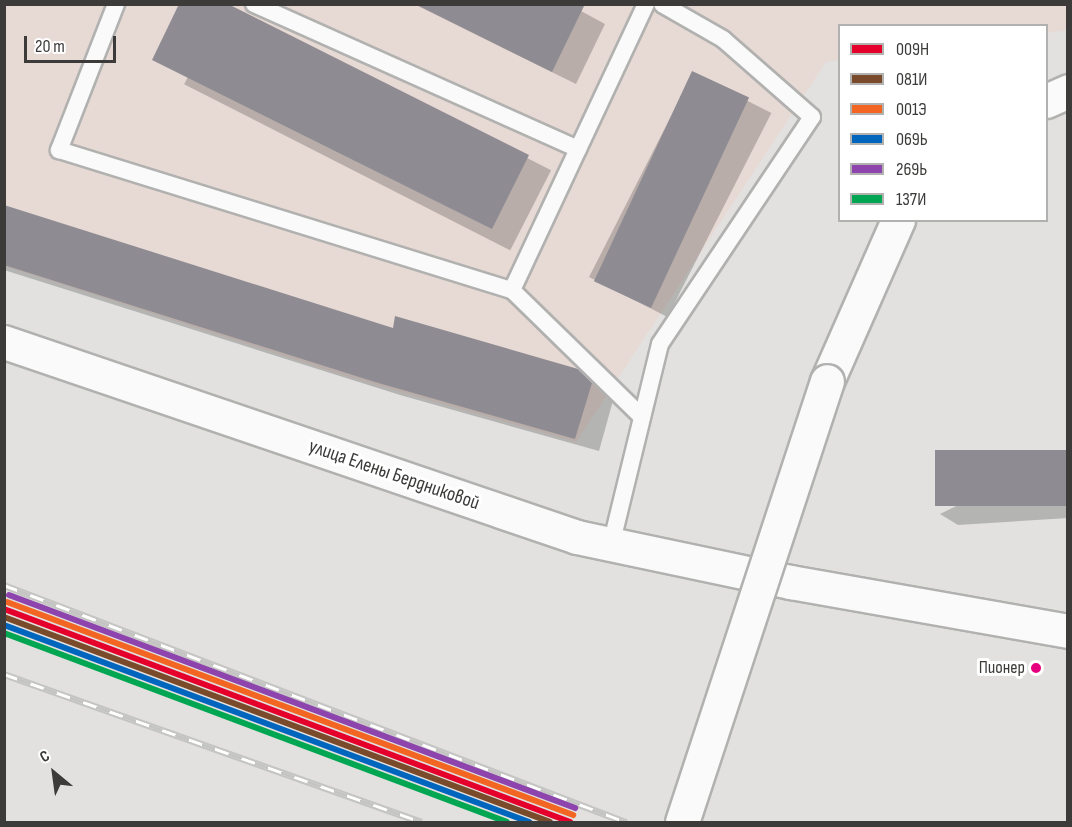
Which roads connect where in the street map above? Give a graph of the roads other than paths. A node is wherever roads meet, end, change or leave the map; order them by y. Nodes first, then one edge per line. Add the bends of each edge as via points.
1 (116, 4) edge
2 (254, 4) edge
3 (646, 4) edge
4 (662, 4) edge
5 (1068, 91) edge
6 (1048, 101) edge
7 (578, 149) junction
8 (897, 222) edge
9 (512, 290) junction
10 (4, 342) edge
11 (642, 417) junction
12 (611, 545) junction
13 (1068, 632) edge
14 (682, 822) edge

1 - 9 lane via 59,150
2 - 7 lane
3 - 7 lane
4 - 11 lane via 723,39 812,117 660,344
5 - 6 street
7 - 9 lane
8 - 14 street, bridge via 827,381
9 - 11 lane
10 - 12 street, улица Елены Бердниковой
11 - 12 lane
12 - 13 street, улица Елены Бердниковой

